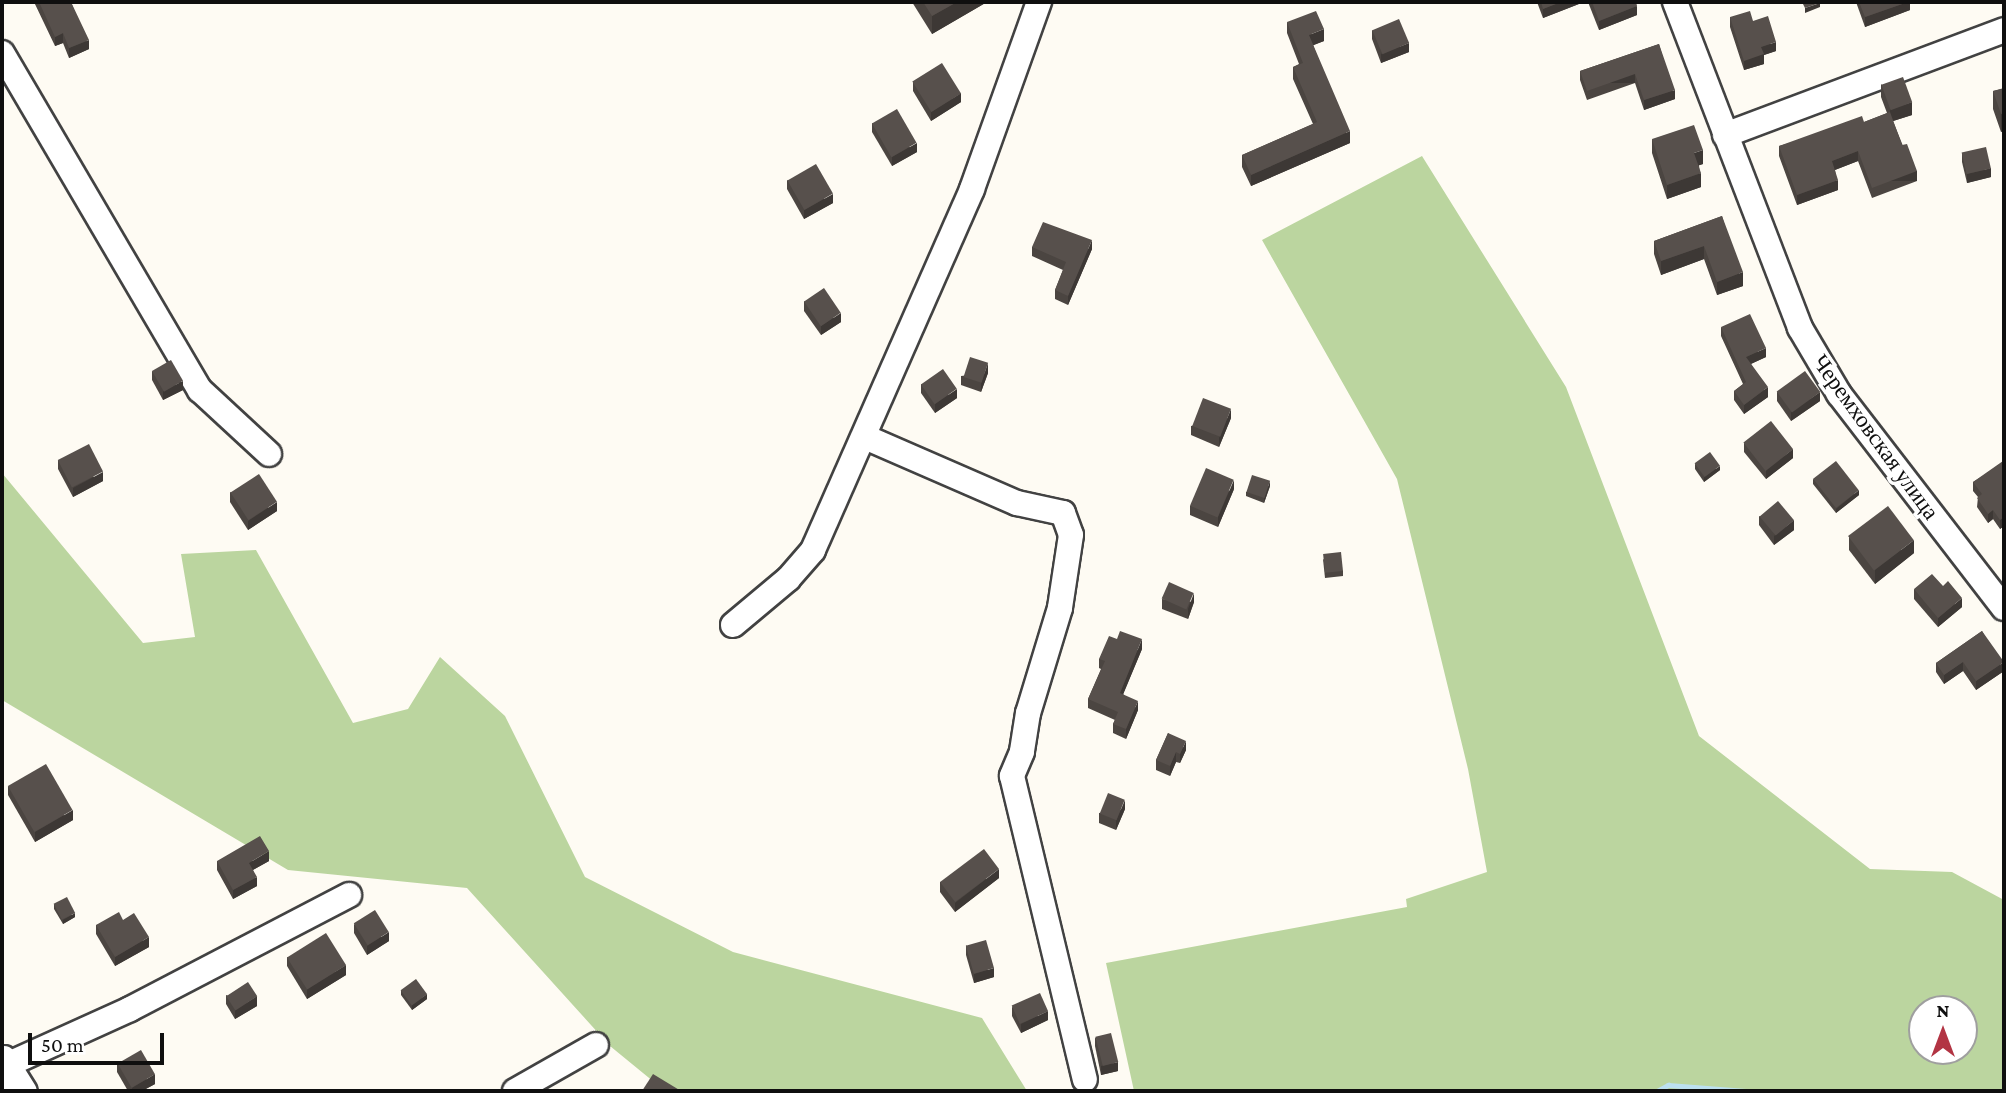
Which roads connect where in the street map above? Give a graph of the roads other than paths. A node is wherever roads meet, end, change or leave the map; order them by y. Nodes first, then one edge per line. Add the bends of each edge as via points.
1 (1039, 2) edge
2 (1675, 2) edge
3 (2004, 30) edge
4 (2, 53) edge
5 (1725, 135) junction
6 (865, 437) junction
7 (270, 454) dead end
8 (2004, 608) edge
9 (733, 625) dead end
10 (349, 895) dead end
11 (596, 1045) dead end
12 (5, 1060) edge
13 (1085, 1079) dead end
14 (2, 1091) edge
15 (25, 1091) edge
16 (515, 1091) edge

1 - 6 street via 972,189
2 - 5 street, Черемховская улица
3 - 5 street
4 - 7 street via 200,390
5 - 8 street, Черемховская улица via 1800,328 1839,394
6 - 9 street via 813,550 788,579
6 - 13 street via 1017,503 1063,513 1071,535 1059,608 1013,776
10 - 12 street via 130,1009
11 - 16 street
12 - 14 street
12 - 15 street

